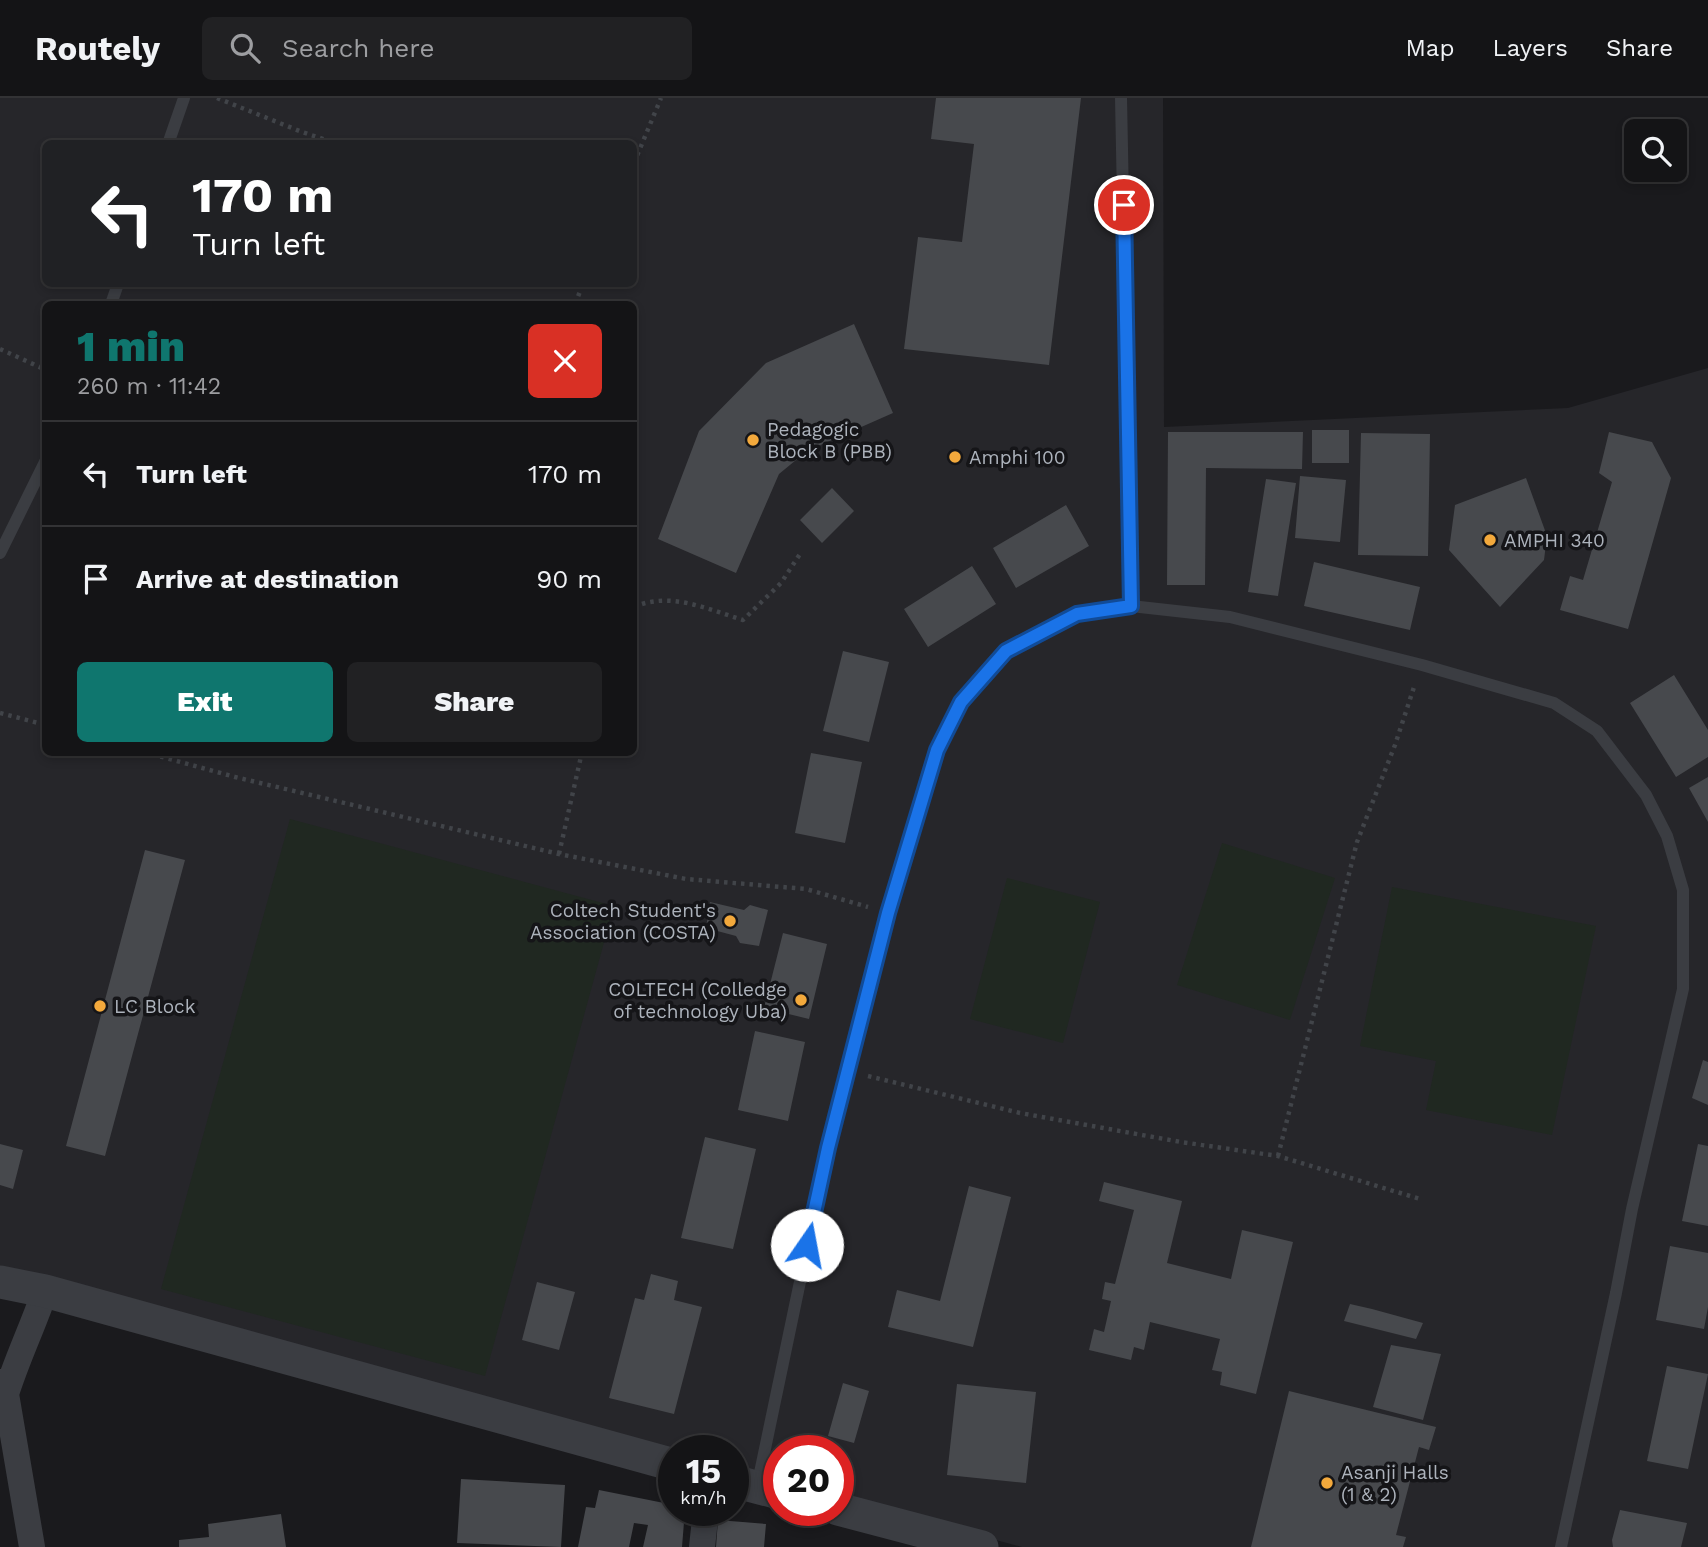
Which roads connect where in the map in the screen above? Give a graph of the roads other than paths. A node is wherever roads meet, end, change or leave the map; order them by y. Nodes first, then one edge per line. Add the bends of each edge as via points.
1 (184, 98) edge
2 (1121, 98) edge
3 (169, 140) edge
4 (42, 468) edge
5 (0, 553) edge
6 (1131, 606) junction
7 (0, 1282) edge
8 (45, 1292) junction
9 (3, 1388) edge
10 (658, 1461) edge
11 (756, 1487) edge
12 (854, 1513) edge
13 (704, 1526) edge
14 (32, 1547) edge
15 (702, 1547) edge
16 (982, 1547) edge
17 (1561, 1547) edge

1 - 3 lane
2 - 6 lane
4 - 5 lane
6 - 11 lane via 1077,614 1006,651 961,702 937,750 888,913 828,1148
6 - 17 lane via 1230,617 1554,703 1597,731 1646,795 1667,836 1683,890 1683,989
7 - 8 street
8 - 9 street via 30,1336
8 - 10 street
9 - 14 street
12 - 16 street
13 - 15 street

